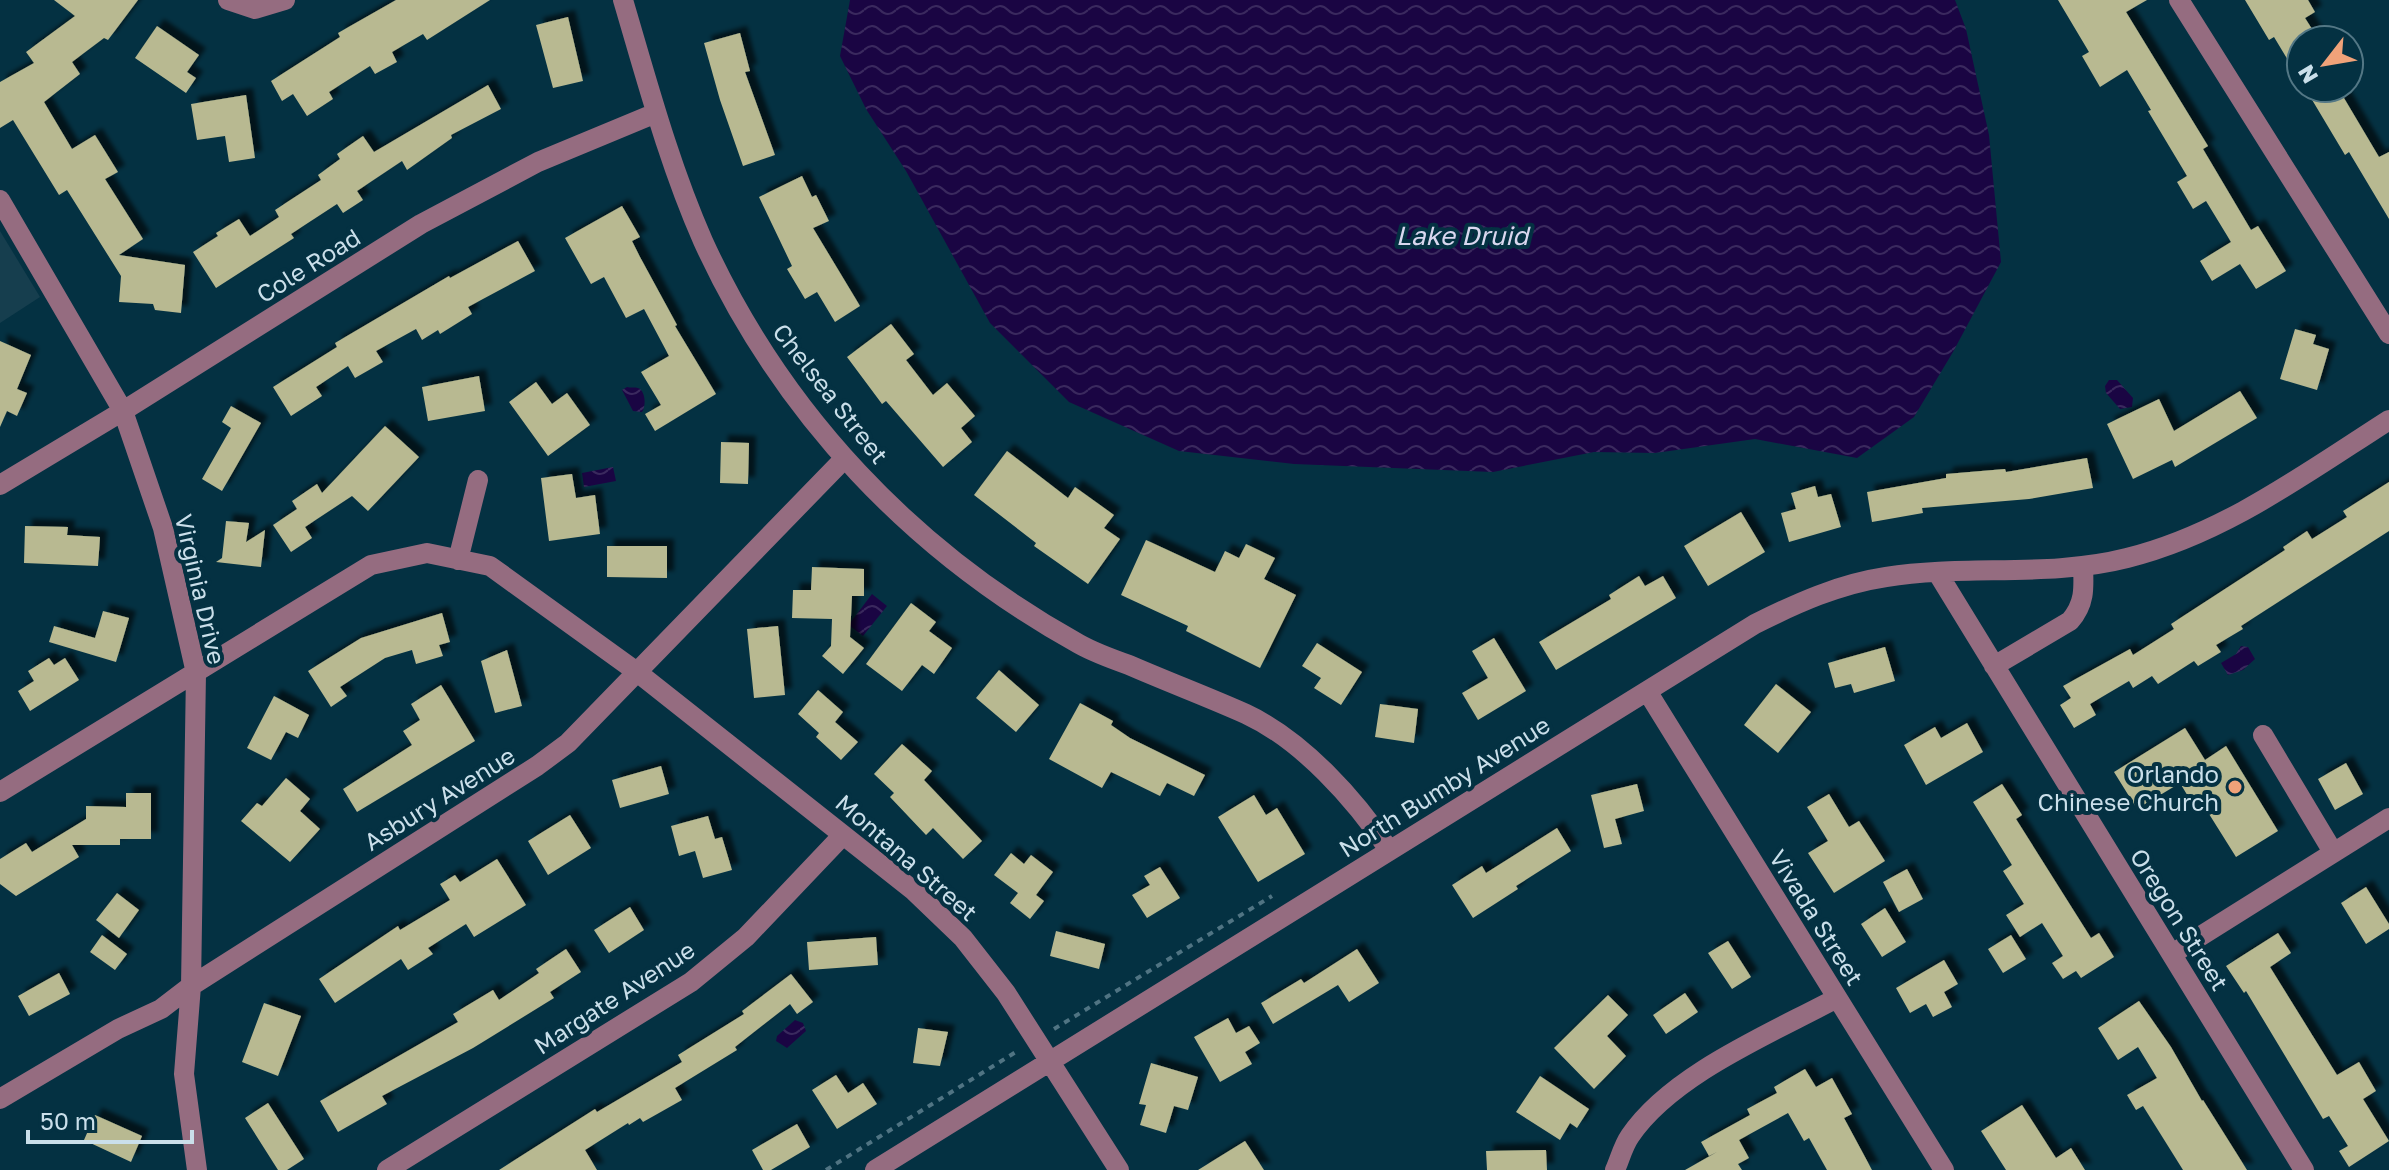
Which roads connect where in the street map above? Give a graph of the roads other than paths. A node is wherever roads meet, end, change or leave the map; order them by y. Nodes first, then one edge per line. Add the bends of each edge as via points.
1 (228, 0) edge
2 (285, 0) edge
3 (623, 0) edge
4 (2179, 0) edge
5 (656, 113) junction
6 (0, 200) edge
7 (2389, 334) edge
8 (123, 411) junction
9 (2389, 420) edge
10 (844, 459) junction
11 (478, 480) dead end
12 (0, 485) edge
13 (458, 560) junction
14 (2083, 566) junction
15 (1937, 572) junction
16 (1994, 666) junction
17 (637, 672) junction
18 (196, 673) junction
19 (1647, 691) junction
20 (2263, 735) dead end
21 (0, 792) edge
22 (2389, 818) edge
23 (843, 835) junction
24 (1389, 850) junction
25 (2333, 852) junction
26 (2172, 954) junction
27 (191, 986) junction
28 (1837, 998) junction
29 (1051, 1062) junction
30 (0, 1099) edge
31 (197, 1170) edge
32 (387, 1170) edge
33 (875, 1170) edge
34 (1119, 1170) edge
35 (1615, 1170) edge
36 (1944, 1170) edge
37 (2304, 1170) edge

1 - 2 street via 255,9
3 - 5 street, Chelsea Street
4 - 7 street
5 - 8 street, Cole Road via 538,162 421,224
5 - 10 street, Chelsea Street via 703,240 761,351
6 - 8 street, Virginia Drive
8 - 12 street, Cole Road
8 - 18 street, Virginia Drive via 163,528
9 - 14 street, North Bumby Avenue via 2254,506 2198,535 2125,559
10 - 17 street, Asbury Avenue
10 - 24 street, Chelsea Street via 908,523 1015,606 1082,646 1249,716 1290,743 1323,770
11 - 13 street
13 - 17 street, Montana Street via 490,566
13 - 18 street, Montana Street via 427,553 371,565
14 - 15 street, North Bumby Avenue
14 - 16 street via 2084,593 2070,621
15 - 16 street, Oregon Street
15 - 19 street, North Bumby Avenue via 1886,577 1800,602
16 - 26 street, Oregon Street
17 - 23 street, Montana Street
17 - 27 street, Asbury Avenue via 568,743 537,766
18 - 21 street, Montana Street
18 - 27 street, Virginia Drive
19 - 24 street, North Bumby Avenue
19 - 28 street, Vivada Street
20 - 25 street
22 - 25 street
23 - 29 street, Montana Street via 963,938
23 - 32 street, Margate Avenue via 746,937 691,982
24 - 29 street, North Bumby Avenue
25 - 26 street
26 - 37 street, Oregon Street
27 - 30 street, Asbury Avenue via 161,1009
27 - 31 street, Virginia Drive via 184,1074
28 - 35 street via 1701,1072 1658,1103 1628,1138
28 - 36 street, Vivada Street
29 - 33 street, North Bumby Avenue
29 - 34 street, Montana Street

